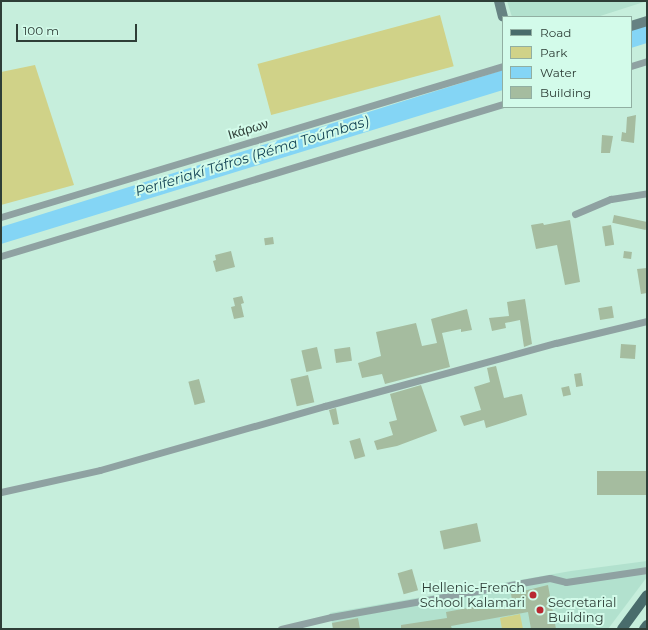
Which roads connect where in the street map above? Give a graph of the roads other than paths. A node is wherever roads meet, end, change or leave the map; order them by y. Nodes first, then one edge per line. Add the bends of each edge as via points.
1 (499, 1) edge
2 (503, 16) edge
3 (647, 21) edge
4 (632, 26) edge
5 (647, 61) edge
6 (502, 66) edge
7 (632, 66) edge
8 (502, 104) edge
9 (647, 193) edge
10 (575, 214) dead end
11 (1, 217) edge
12 (1, 256) edge
13 (647, 322) edge
14 (1, 492) edge
15 (647, 570) edge
16 (647, 595) edge
17 (647, 625) edge
18 (281, 629) edge
19 (622, 629) edge
20 (644, 629) edge

1 - 2 main road
3 - 4 main road
5 - 7 street
6 - 11 street, Ικάρων
8 - 12 street
9 - 10 street via 611,199
13 - 14 street via 556,343 340,401 100,470
15 - 18 street via 566,582 550,578 338,616
16 - 19 main road
17 - 20 main road

